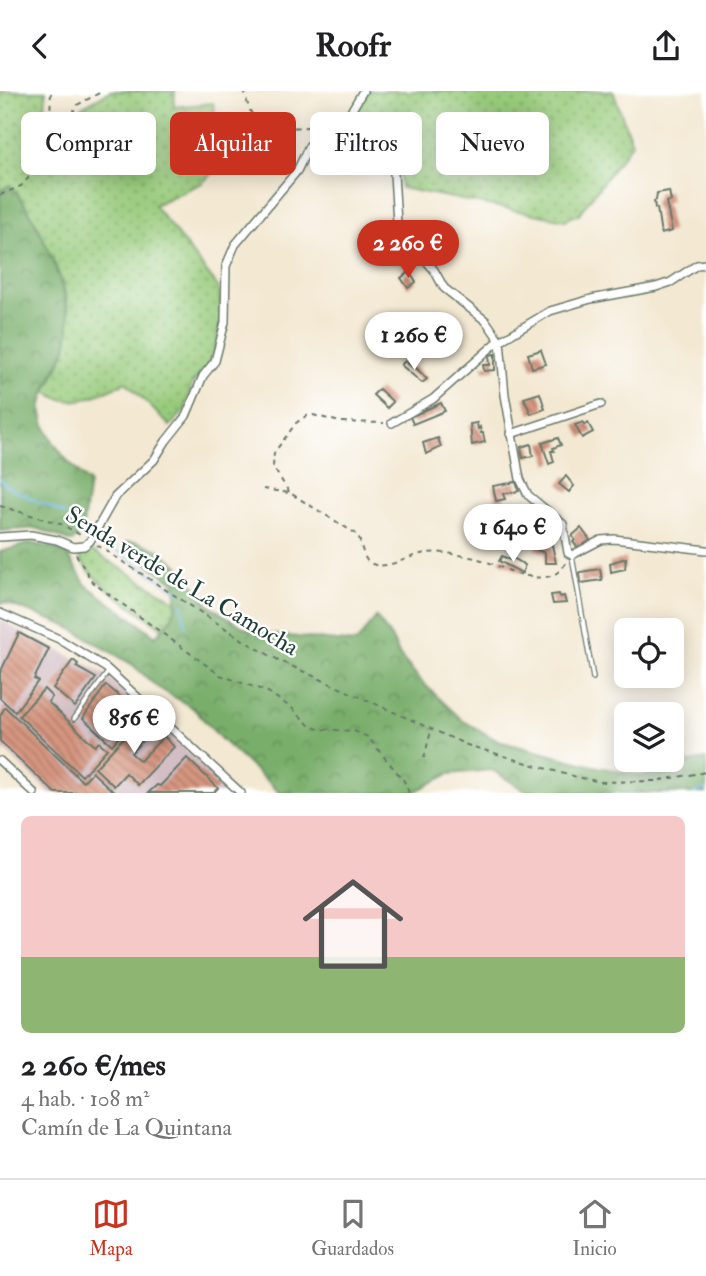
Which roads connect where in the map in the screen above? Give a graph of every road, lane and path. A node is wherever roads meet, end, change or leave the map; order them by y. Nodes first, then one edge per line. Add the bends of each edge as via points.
1 (51, 91) edge
2 (103, 91) edge
3 (244, 91) edge
4 (363, 91) edge
5 (50, 112) edge
6 (73, 112) edge
7 (351, 112) edge
8 (310, 126) edge
9 (310, 145) edge
10 (31, 175) edge
11 (395, 175) edge
12 (0, 195) edge
13 (706, 264) edge
14 (500, 341) junction
15 (601, 404) dead end
16 (392, 423) joint
17 (512, 434) junction
18 (263, 489) dead end
19 (290, 493) junction
20 (0, 506) edge
21 (0, 537) edge
22 (90, 541) junction
23 (73, 547) junction
24 (706, 550) edge
25 (570, 554) junction
26 (0, 613) edge
27 (108, 670) junction
28 (593, 678) dead end
29 (74, 719) dead end
30 (431, 730) junction
31 (424, 758) dead end
32 (0, 761) edge
33 (706, 772) edge
34 (34, 793) edge
35 (241, 793) edge
36 (409, 793) edge

1 - 5 path
2 - 6 path
3 - 8 path via 256,119 289,128
4 - 7 street
9 - 22 street via 296,171 235,245 226,266 225,322 215,362 202,376 186,416 155,460 115,497
10 - 12 path via 21,186
11 - 14 street via 397,223 444,288 486,320
13 - 14 street via 656,287 550,311
14 - 16 street via 433,400
14 - 17 street
15 - 17 street
16 - 19 path via 306,416 274,453 273,467
17 - 25 street via 523,486 563,524
18 - 19 path
19 - 25 path via 358,535 365,560 371,564 390,564 430,552 474,558 519,575 539,577 559,571
20 - 22 path, Senda verde de La Camocha via 61,524
21 - 23 street via 31,535
22 - 23 street
22 - 30 path, Senda verde de La Camocha via 251,645
23 - 36 path via 92,582 220,675 268,692 310,726 368,737
24 - 25 street via 614,539
25 - 28 lane
26 - 27 street via 59,639
27 - 29 lane
27 - 35 street
30 - 31 path
30 - 33 path, Senda verde de La Camocha via 509,759 601,782 655,781
32 - 34 street

